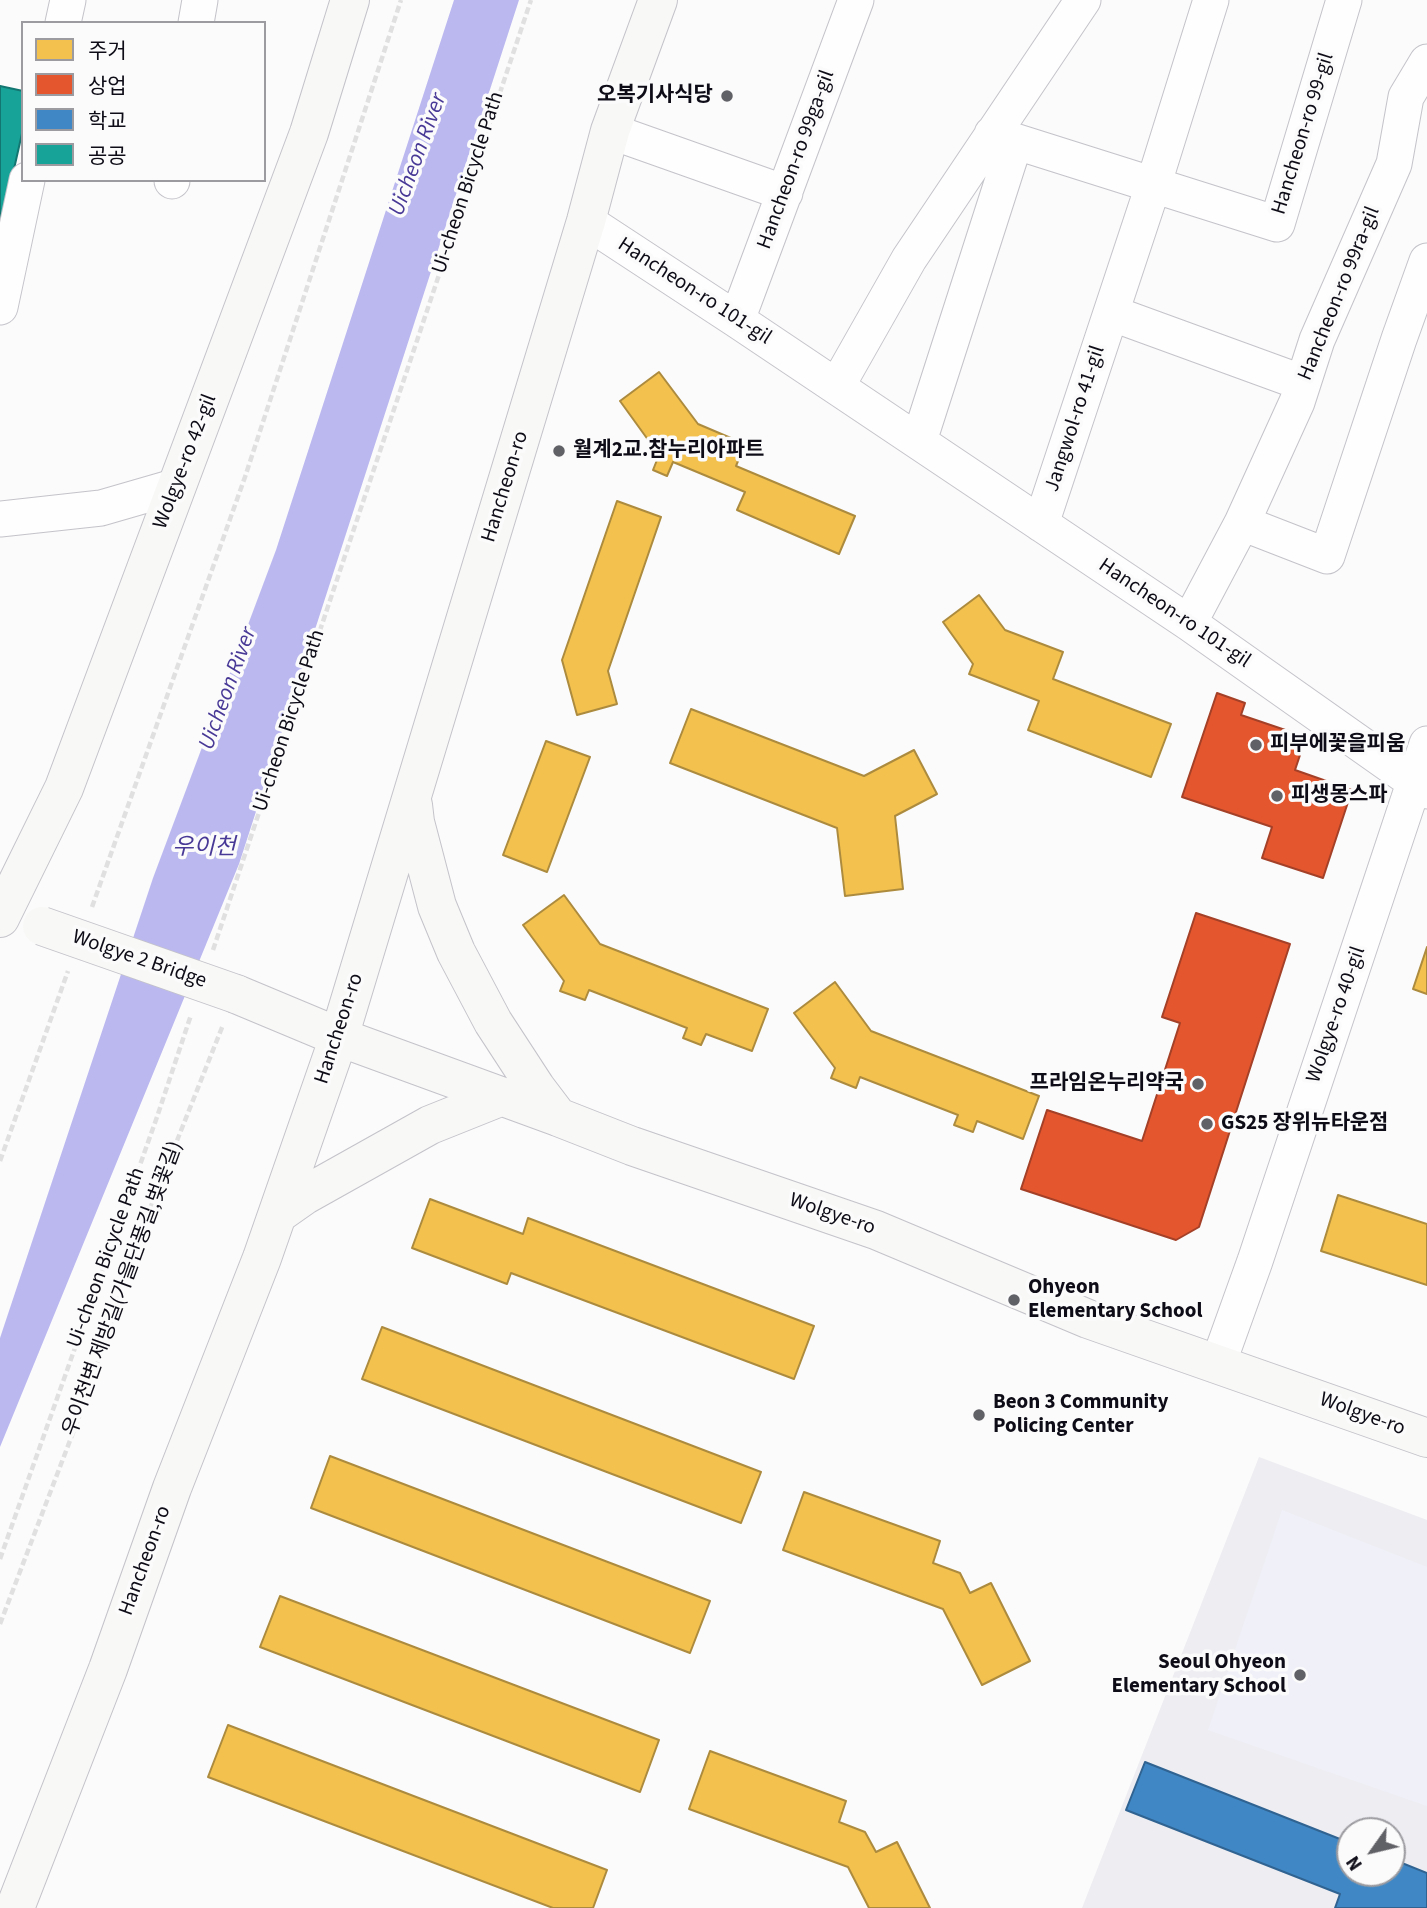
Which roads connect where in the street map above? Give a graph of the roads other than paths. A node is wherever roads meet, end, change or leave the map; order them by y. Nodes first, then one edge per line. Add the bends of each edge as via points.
1 (68, 0) edge
2 (200, 0) edge
3 (350, 0) edge
4 (658, 0) edge
5 (856, 0) edge
6 (1083, 0) edge
7 (1211, 0) edge
8 (1344, 0) edge
9 (63, 21) edge
10 (196, 21) edge
11 (1427, 62) edge
12 (610, 131) junction
13 (1003, 138) junction
14 (27, 182) edge
15 (1153, 186) junction
16 (785, 193) junction
17 (586, 222) junction
18 (1427, 261) edge
19 (0, 307) edge
20 (1111, 313) junction
21 (737, 320) junction
22 (1303, 383) junction
23 (837, 386) junction
24 (919, 442) junction
25 (177, 486) junction
26 (0, 519) edge
27 (1242, 523) junction
28 (1041, 524) junction
29 (1189, 623) junction
30 (1427, 744) edge
31 (1421, 786) edge
32 (412, 797) junction
33 (0, 917) edge
34 (236, 994) joint
35 (339, 1037) junction
36 (500, 1097) junction
37 (558, 1116) junction
38 (278, 1214) junction
39 (1218, 1364) junction
40 (1427, 1438) edge
41 (15, 1908) edge

1 - 9 street
2 - 10 street
3 - 25 main road, Wolgye-ro 42-gil via 309,133
4 - 12 main road, Hancheon-ro
5 - 16 street, Hancheon-ro 99ga-gil
6 - 13 street
7 - 15 street, Jangwol-ro 41-gil
8 - 15 street, Hancheon-ro 99-gil via 1277,224
11 - 22 street, Hancheon-ro 99ra-gil via 1406,97 1394,164 1317,340
12 - 16 street
12 - 17 main road, Hancheon-ro
13 - 15 street
13 - 23 street via 909,259
13 - 24 street
14 - 19 street
15 - 20 street, Jangwol-ro 41-gil
16 - 21 street, Hancheon-ro 99ga-gil
17 - 21 street, Hancheon-ro 101-gil
17 - 32 main road, Hancheon-ro
18 - 27 street via 1327,556
20 - 22 street
20 - 28 street, Jangwol-ro 41-gil
21 - 23 street, Hancheon-ro 101-gil
22 - 27 street, Hancheon-ro 99ra-gil
23 - 24 street, Hancheon-ro 101-gil
24 - 28 street, Hancheon-ro 101-gil
25 - 26 street via 101,508
25 - 33 main road, Wolgye-ro 42-gil via 64,788
27 - 29 street, Hancheon-ro 99ra-gil
28 - 29 street, Hancheon-ro 101-gil
29 - 31 street, Hancheon-ro 101-gil
30 - 31 street, Wolgye-ro 40-gil
31 - 39 street, Wolgye-ro 40-gil
32 - 35 main road, Hancheon-ro
32 - 37 main road via 434,895 456,952 493,1022
33 - 34 main road, Wolgye 2 Bridge, bridge via 42,926
34 - 35 main road, Wolgye-ro
35 - 36 main road, Wolgye-ro
35 - 38 main road, Hancheon-ro
36 - 37 main road, Wolgye-ro
36 - 38 main road via 430,1125
37 - 39 main road, Wolgye-ro via 876,1230 1088,1319
38 - 41 main road, Hancheon-ro
39 - 40 main road, Wolgye-ro

